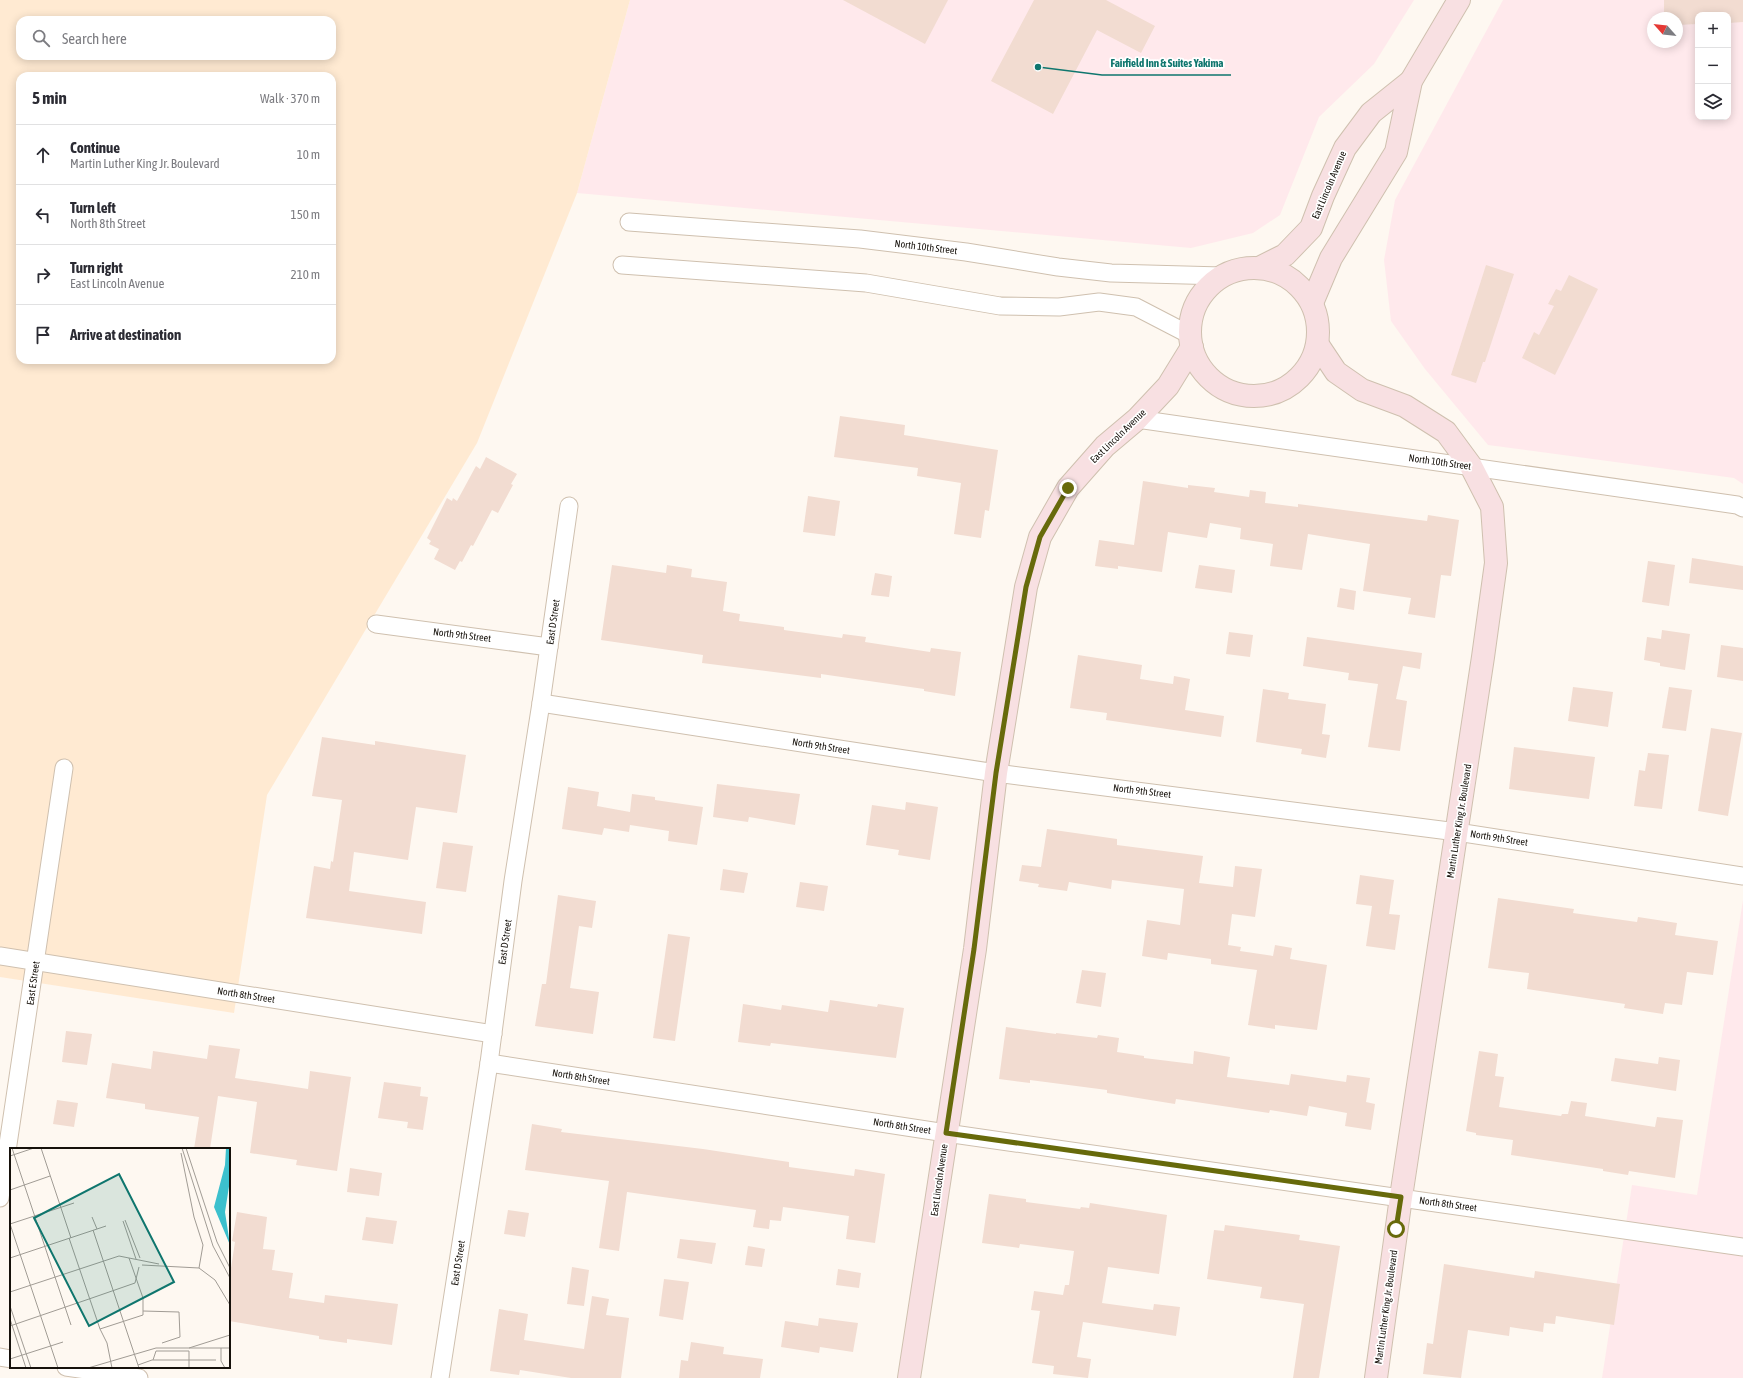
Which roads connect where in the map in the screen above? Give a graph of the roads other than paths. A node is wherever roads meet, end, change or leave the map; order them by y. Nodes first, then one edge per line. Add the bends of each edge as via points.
1 (1459, 0) edge
2 (1411, 81) junction
3 (629, 222) dead end
4 (622, 265) dead end
5 (1260, 267) junction
6 (1222, 276) junction
7 (1312, 303) junction
8 (1191, 341) junction
9 (1318, 345) junction
10 (1137, 419) junction
11 (1471, 466) junction
12 (569, 506) dead end
13 (1743, 508) edge
14 (376, 624) dead end
15 (549, 646) junction
16 (541, 703) junction
17 (64, 768) dead end
18 (996, 773) junction
19 (1457, 832) junction
20 (1743, 876) edge
21 (0, 956) edge
22 (36, 962) junction
23 (493, 1034) junction
24 (489, 1063) junction
25 (946, 1133) junction
26 (1401, 1197) junction
27 (0, 1198) edge
28 (1743, 1247) edge
29 (0, 1357) edge
30 (10, 1359) edge
31 (73, 1368) edge
32 (139, 1378) edge
33 (440, 1378) edge
34 (909, 1378) edge
35 (1376, 1378) edge

1 - 2 street, East Lincoln Avenue
2 - 5 street, East Lincoln Avenue via 1371,113 1345,148 1311,228 1285,255
2 - 7 street, East Lincoln Avenue via 1396,152 1331,258
3 - 6 street, North 10th Street via 860,239 1111,272
4 - 8 street via 866,283 1000,306 1059,307 1099,302 1136,307
5 - 6 street via 1240,269
5 - 7 street via 1281,273 1300,285
6 - 8 street via 1208,287 1197,301 1191,318
7 - 9 street via 1319,324
8 - 9 street via 1200,367 1215,383 1234,393 1255,396 1276,393 1295,382 1310,366
8 - 10 street, East Lincoln Avenue via 1168,386
9 - 11 street, Martin Luther King Jr. Boulevard via 1336,372 1362,390 1405,406 1446,432
10 - 11 street, North 10th Street
10 - 18 street, East Lincoln Avenue via 1105,446 1068,488 1040,537 1026,587
11 - 13 street, North 10th Street via 1737,505
11 - 19 street, Martin Luther King Jr. Boulevard via 1492,507 1496,563
12 - 15 street, East D Street
14 - 15 street, North 9th Street
15 - 16 street, East D Street
16 - 18 street, North 9th Street
16 - 23 street, East D Street via 513,881
17 - 22 street, East E Street
18 - 19 street, North 9th Street
18 - 25 street, East Lincoln Avenue via 974,949
19 - 20 street, North 9th Street
19 - 26 street, Martin Luther King Jr. Boulevard
21 - 22 street, North 8th Street
22 - 23 street, North 8th Street
22 - 27 street, East E Street
23 - 24 street, East D Street
24 - 25 street, North 8th Street
24 - 33 street, East D Street
25 - 26 street, North 8th Street
25 - 34 street, East Lincoln Avenue
26 - 28 street, North 8th Street
26 - 35 street, Martin Luther King Jr. Boulevard
29 - 30 street
31 - 32 street

